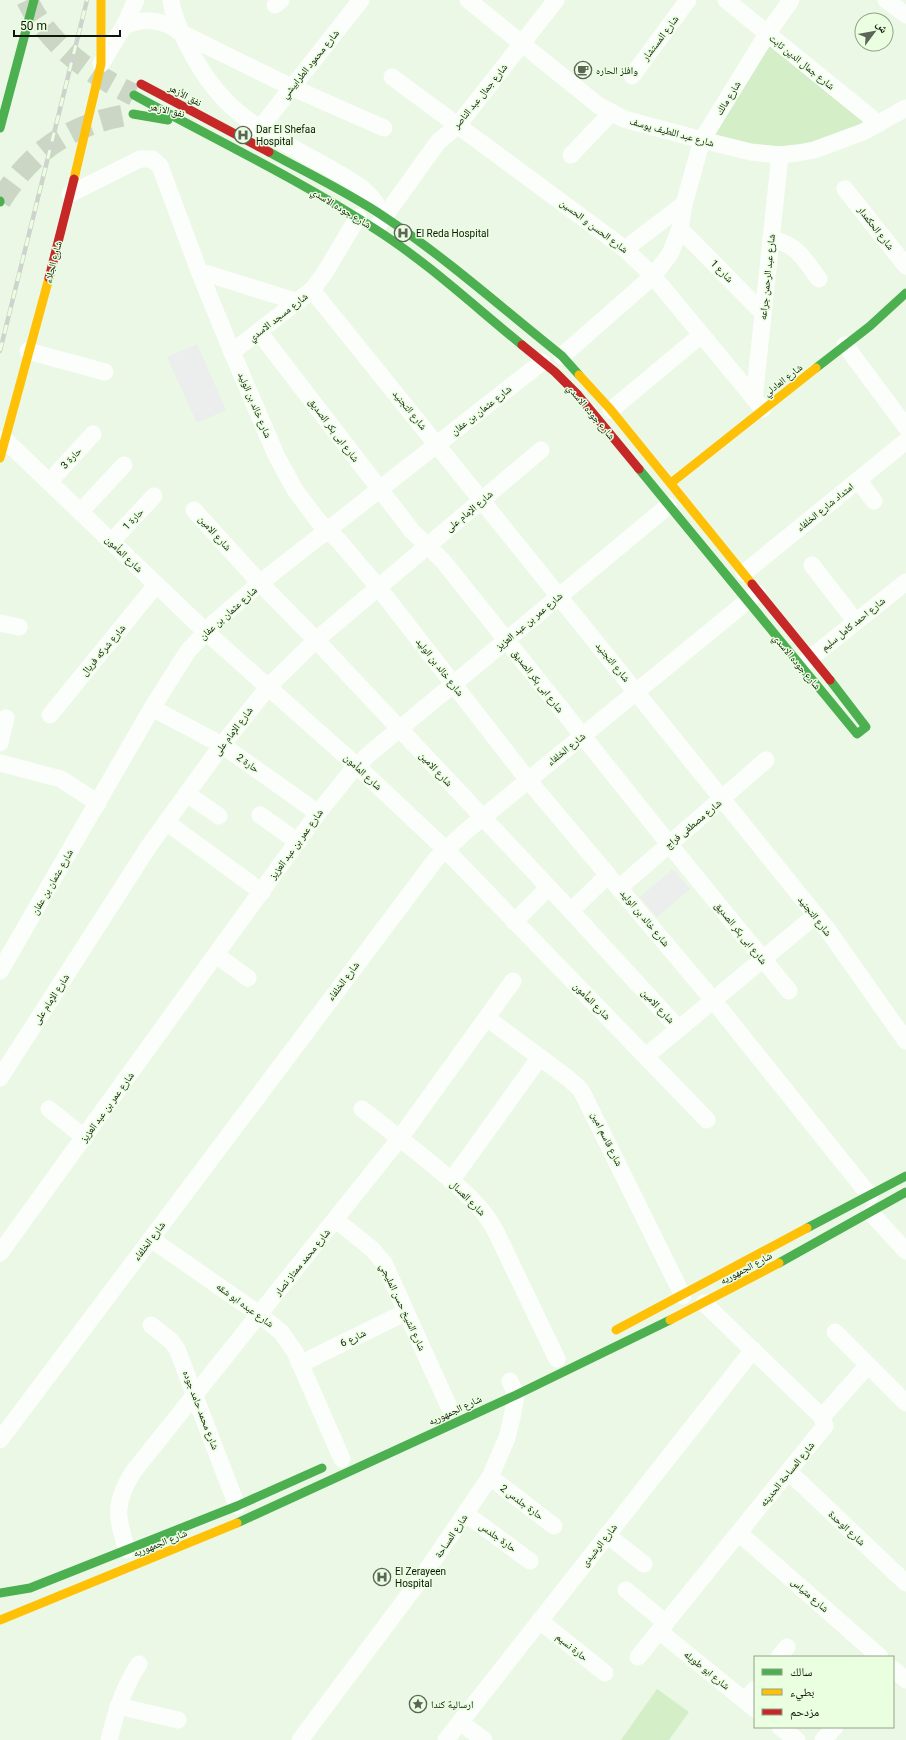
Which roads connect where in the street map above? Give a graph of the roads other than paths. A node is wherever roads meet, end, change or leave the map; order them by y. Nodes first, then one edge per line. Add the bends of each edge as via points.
1 (34, 0) edge
2 (101, 0) edge
3 (136, 0) edge
4 (171, 0) edge
5 (361, 0) edge
6 (468, 0) edge
7 (556, 0) edge
8 (688, 0) edge
9 (726, 0) edge
10 (791, 0) edge
11 (886, 0) edge
12 (906, 15) edge
13 (124, 26) junction
14 (181, 33) junction
15 (767, 34) junction
16 (523, 44) junction
17 (101, 64) junction
18 (632, 76) dead end
19 (392, 77) dead end
20 (141, 84) dead end
21 (291, 88) junction
22 (134, 94) tunnel mouth
23 (906, 108) edge
24 (611, 113) junction
25 (133, 114) tunnel mouth
26 (879, 124) junction
27 (218, 125) joint
28 (458, 125) junction
29 (0, 128) edge
30 (260, 128) junction
31 (384, 128) dead end
32 (196, 129) junction
33 (702, 140) junction
34 (780, 154) junction
35 (571, 155) dead end
36 (845, 189) dead end
37 (70, 194) junction
38 (684, 204) junction
39 (358, 218) junction
40 (379, 222) junction
41 (680, 229) junction
42 (771, 239) junction
43 (625, 249) junction
44 (906, 266) edge
45 (199, 271) junction
46 (653, 276) junction
47 (819, 279) dead end
48 (312, 290) junction
49 (906, 293) edge
50 (298, 302) junction
51 (763, 313) junction
52 (259, 332) junction
53 (701, 335) junction
54 (845, 345) junction
55 (28, 351) junction
56 (232, 352) junction
57 (562, 356) junction
58 (542, 362) junction
59 (105, 372) dead end
60 (759, 404) junction
61 (611, 410) junction
62 (906, 427) edge
63 (93, 434) dead end
64 (4, 439) junction
65 (906, 442) edge
66 (437, 444) junction
67 (541, 450) dead end
68 (0, 458) edge
69 (124, 465) dead end
70 (858, 480) junction
71 (49, 482) junction
72 (671, 483) junction
73 (380, 490) junction
74 (154, 496) dead end
75 (482, 500) junction
76 (874, 501) dead end
77 (668, 506) junction
78 (194, 510) dead end
79 (80, 512) junction
80 (327, 530) junction
81 (111, 542) junction
82 (427, 546) junction
83 (812, 565) dead end
84 (744, 573) junction
85 (906, 582) edge
86 (260, 584) junction
87 (156, 585) junction
88 (378, 588) junction
89 (559, 596) junction
90 (753, 596) junction
91 (856, 622) junction
92 (0, 623) edge
93 (19, 627) dead end
94 (205, 632) junction
95 (316, 640) junction
96 (506, 640) junction
97 (806, 661) junction
98 (453, 684) junction
99 (269, 686) junction
100 (637, 691) junction
101 (152, 708) junction
102 (50, 715) dead end
103 (6, 718) dead end
104 (399, 729) junction
105 (582, 736) junction
106 (0, 743) edge
107 (222, 746) junction
108 (766, 760) dead end
109 (0, 763) edge
110 (357, 766) junction
111 (528, 780) junction
112 (187, 794) junction
113 (722, 799) junction
114 (98, 803) junction
115 (318, 813) junction
116 (219, 816) dead end
117 (260, 816) dead end
118 (482, 818) junction
119 (166, 822) junction
120 (298, 842) junction
121 (669, 844) junction
122 (445, 849) junction
123 (614, 882) junction
124 (548, 888) junction
125 (262, 892) junction
126 (571, 911) junction
127 (816, 915) junction
128 (514, 922) junction
129 (216, 955) junction
130 (763, 959) junction
131 (0, 971) edge
132 (248, 978) dead end
133 (513, 981) dead end
134 (789, 991) dead end
135 (713, 1000) junction
136 (487, 1018) junction
137 (679, 1028) junction
138 (906, 1041) edge
139 (646, 1056) junction
140 (540, 1057) junction
141 (0, 1078) edge
142 (49, 1109) dead end
143 (362, 1110) dead end
144 (707, 1120) dead end
145 (85, 1138) junction
146 (400, 1138) junction
147 (906, 1176) edge
148 (451, 1180) junction
149 (906, 1192) edge
150 (870, 1196) junction
151 (871, 1213) junction
152 (336, 1220) junction
153 (151, 1238) junction
154 (906, 1252) edge
155 (0, 1253) edge
156 (683, 1296) junction
157 (704, 1303) junction
158 (406, 1312) junction
159 (259, 1314) junction
160 (151, 1324) dead end
161 (834, 1332) dead end
162 (606, 1335) dead end
163 (753, 1350) junction
164 (557, 1359) dead end
165 (300, 1364) junction
166 (868, 1365) junction
167 (511, 1385) junction
168 (195, 1395) junction
169 (906, 1403) edge
170 (450, 1410) dead end
171 (822, 1417) junction
172 (0, 1440) edge
173 (339, 1461) joint
174 (788, 1472) junction
175 (490, 1477) junction
176 (237, 1506) junction
177 (466, 1514) junction
178 (554, 1526) dead end
179 (739, 1533) junction
180 (607, 1535) junction
181 (127, 1550) junction
182 (530, 1561) dead end
183 (644, 1564) dead end
184 (906, 1583) edge
185 (626, 1590) dead end
186 (2, 1597) edge
187 (0, 1620) edge
188 (540, 1621) junction
189 (662, 1627) junction
190 (879, 1656) edge
191 (638, 1657) dead end
192 (139, 1664) dead end
193 (894, 1670) edge
194 (605, 1673) dead end
195 (906, 1680) edge
196 (752, 1700) edge
197 (118, 1706) junction
198 (178, 1720) dead end
199 (460, 1722) junction
200 (781, 1728) edge
201 (834, 1728) edge
202 (109, 1740) edge
203 (300, 1740) edge
204 (446, 1740) edge
205 (484, 1740) edge
206 (797, 1740) edge
207 (823, 1740) edge

1 - 29 street
2 - 17 street, شارع الجلاء
3 - 13 street, شارع الجلاء
4 - 14 street
5 - 21 street, شارع محمود الطرابيشي
6 - 16 street, شارع عبد اللطيف يوسف
7 - 16 street, شارع جمال عبد الناصر
8 - 18 street, شارع المستشار
9 - 15 street, شارع جمال الدين ثابت via 757,23
10 - 15 street, شارع مالك
11 - 12 street
13 - 14 street via 132,22 149,20 166,24
13 - 17 street, شارع الجلاء
14 - 21 street
14 - 30 street, شارع جوده الاسدي via 197,64 218,93 237,112
15 - 26 street, شارع جمال الدين ثابت
15 - 33 street, شارع مالك
16 - 24 street, شارع عبد اللطيف يوسف via 587,97
16 - 28 street, شارع جمال عبد الناصر
17 - 37 street, شارع الجلاء
19 - 28 street, شارع الحسن و الحسين
20 - 27 street, نفق الأزهر
21 - 30 street, شارع محمود الطرابيشي
21 - 31 street
22 - 32 street
23 - 26 street, شارع عبد اللطيف يوسف
24 - 33 street, شارع عبد اللطيف يوسف
24 - 35 street
25 - 32 street, نفق الازهر
26 - 34 street, شارع عبد اللطيف يوسف via 814,150
27 - 40 street, شارع جوده الاسدي via 349,195
28 - 40 street, شارع جمال عبد الناصر via 438,142
28 - 43 street, شارع الحسن و الحسين
30 - 40 street, شارع جوده الاسدي via 359,185 374,198
32 - 39 street, شارع جوده الاسدي
33 - 34 street, شارع عبد اللطيف يوسف via 751,152
33 - 38 street, شارع مالك
34 - 42 street, شارع عبد الرحمن جراعه
36 - 44 street, شارع الحكمدار
37 - 45 street, شارع خالد بن الوليد via 140,159 146,158 157,162
37 - 55 street, شارع الجلاء
38 - 41 street, شارع مالك
38 - 43 street
39 - 40 street, شارع جوده الاسدي
39 - 48 street, شارع مسجد الاسدي
40 - 57 street, شارع جوده الاسدي via 419,242
40 - 58 street, شارع جوده الاسدي via 412,255
41 - 46 street, شارع مالك via 670,254
41 - 51 street, شارع 1
42 - 47 street via 797,250
42 - 51 street, شارع عبد الرحمن جراعه
43 - 46 street, شارع الحسن و الحسين
45 - 50 street
45 - 56 street, شارع خالد بن الوليد
46 - 53 street, شارع الحسن و الحسين
46 - 57 street, شارع مالك
48 - 50 street, شارع مسجد الاسدي
48 - 66 street, شارع التجنيد
49 - 54 street, شارع العادلي
50 - 52 street, شارع مسجد الاسدي
51 - 60 street, شارع عبد الرحمن جراعه
52 - 56 street, شارع مسجد الاسدي
52 - 73 street, شارع ابى بكر الصديق
53 - 60 street, شارع الحسن و الحسين
53 - 61 street
54 - 60 street, شارع العادلي
54 - 62 street
55 - 59 street
55 - 64 street, شارع الجلاء
56 - 80 street, شارع خالد بن الوليد via 285,474 310,511
57 - 61 street, شارع جوده الاسدي
58 - 66 street, شارع عثمان بن عفان
58 - 77 street, شارع جوده الاسدي via 578,395
60 - 72 street, شارع العادلي
61 - 72 street, شارع جوده الاسدي
63 - 71 street, حارة 3
64 - 68 street, شارع الجلاء
64 - 71 street, شارع المأمون
65 - 70 street, امتداد شارع الخلفاء
66 - 73 street, شارع عثمان بن عفان
66 - 75 street, شارع التجنيد
67 - 75 street, شارع الإمام على
69 - 79 street
70 - 76 street
70 - 84 street, امتداد شارع الخلفاء
71 - 79 street, شارع المأمون
72 - 84 street, شارع جوده الاسدي
73 - 80 street, شارع عثمان بن عفان
73 - 82 street, شارع ابى بكر الصديق
74 - 81 street, حارة 1
75 - 82 street, شارع الإمام على
75 - 89 street, شارع التجنيد
77 - 89 street, شارع عمر بن عبد العزيز
77 - 90 street, شارع جوده الاسدي
78 - 86 street, شارع الامين
79 - 81 street, شارع المأمون
80 - 86 street, شارع عثمان بن عفان
80 - 88 street, شارع خالد بن الوليد via 340,541
81 - 87 street, شارع المأمون
82 - 88 street, شارع الإمام على
82 - 96 street, شارع ابى بكر الصديق via 443,561
83 - 91 street
84 - 90 street, شارع جوده الاسدي
85 - 91 street, شارع احمد كامل سليم
86 - 94 street, شارع عثمان بن عفان
86 - 95 street, شارع الامين
87 - 94 street, شارع المأمون
87 - 102 street, شارع شركه فريال
88 - 95 street, شارع الإمام على
88 - 98 street, شارع خالد بن الوليد
89 - 96 street, شارع عمر بن عبد العزيز
89 - 100 street, شارع التجنيد
90 - 97 street, شارع جوده الاسدي
90 - 97 street, شارع جوده الاسدي
90 - 100 street, شارع الخلفاء
91 - 97 street, شارع احمد كامل سليم
92 - 93 street
94 - 99 street, شارع المأمون
94 - 101 street, شارع عثمان بن عفان via 188,652
95 - 99 street, شارع الإمام على
95 - 104 street, شارع الامين
96 - 98 street, شارع عمر بن عبد العزيز
96 - 105 street, شارع ابى بكر الصديق
97 - 97 street, شارع جوده الاسدي via 858,734 866,726
98 - 104 street, شارع عمر بن عبد العزيز
98 - 111 street, شارع خالد بن الوليد
99 - 107 street, شارع الإمام على
99 - 110 street, شارع المأمون
100 - 105 street, شارع الخلفاء
100 - 113 street, شارع التجنيد
101 - 107 street, حارة 2
101 - 114 street, شارع عثمان بن عفان
103 - 106 street
104 - 110 street, شارع عمر بن عبد العزيز
104 - 118 street, شارع الامين
105 - 111 street, شارع الخلفاء
105 - 121 street, شارع ابى بكر الصديق
107 - 112 street, شارع الإمام على
107 - 115 street, حارة 2
108 - 113 street, شارع مصطفى فراج
109 - 114 street via 61,779
110 - 115 street, شارع عمر بن عبد العزيز
110 - 122 street, شارع المأمون
111 - 118 street, شارع الخلفاء
111 - 123 street, شارع خالد بن الوليد
112 - 116 street
112 - 119 street, شارع الإمام على
113 - 121 street, شارع مصطفى فراج
113 - 127 street, شارع التجنيد
114 - 131 street, شارع عثمان بن عفان
115 - 120 street, شارع عمر بن عبد العزيز
117 - 120 street
118 - 122 street, شارع الخلفاء
118 - 124 street, شارع الامين
119 - 125 street
119 - 141 street, شارع الإمام على
120 - 125 street, شارع عمر بن عبد العزيز
121 - 123 street, شارع مصطفى فراج
121 - 130 street, شارع ابى بكر الصديق
122 - 128 street, شارع المأمون
122 - 153 street, شارع الخلفاء
123 - 126 street, شارع مصطفى فراج
123 - 135 street, شارع خالد بن الوليد
124 - 126 street, شارع الامين
124 - 128 street
125 - 129 street, شارع عمر بن عبد العزيز
126 - 137 street, شارع الامين
127 - 130 street
127 - 138 street, شارع التجنيد
128 - 139 street, شارع المأمون
129 - 132 street
129 - 145 street, شارع عمر بن عبد العزيز
130 - 134 street, شارع ابى بكر الصديق
130 - 135 street
133 - 136 street, شارع محمد ممتاز نصار
135 - 137 street
135 - 150 street, شارع خالد بن الوليد
136 - 140 street, شارع قاسم امين
136 - 146 street, شارع محمد ممتاز نصار
137 - 139 street
139 - 144 street, شارع المأمون
140 - 148 street
140 - 156 street, شارع قاسم امين via 576,1084 586,1097
142 - 145 street
143 - 146 street, شارع العسال
145 - 155 street, شارع عمر بن عبد العزيز
146 - 148 street, شارع العسال
146 - 152 street, شارع محمد ممتاز نصار
147 - 150 street, شارع الجمهوريه
148 - 164 street, شارع العسال via 479,1206 492,1223
149 - 151 street, شارع الجمهوريه
150 - 156 street, شارع الجمهوريه
151 - 154 street
151 - 157 street, شارع الجمهوريه
152 - 158 street, شارع الشيخ حسن المليجي via 378,1256
152 - 159 street, شارع محمد ممتاز نصار
153 - 159 street, شارع عبده ابو شقه
153 - 172 street, شارع الخلفاء
156 - 162 street, شارع الجمهوريه
157 - 163 street
157 - 167 street, شارع الجمهوريه
158 - 165 street, شارع 6
158 - 170 street, شارع الشيخ حسن المليجي
159 - 165 street, شارع عبده ابو شقه via 281,1332
159 - 168 street, شارع محمد ممتاز نصار
160 - 168 street, شارع محمد حامد جوده via 176,1346
161 - 166 street
163 - 171 street
163 - 180 street, شارع الرشيدى
165 - 173 street, شارع عبده ابو شقه
166 - 169 street
166 - 171 street
167 - 175 street, شارع المساحة via 507,1438
167 - 187 street, شارع الجمهوريه via 479,1407 242,1521
168 - 176 street, شارع محمد حامد جوده
168 - 181 street, شارع محمد ممتاز نصار via 126,1484 121,1497 118,1524
171 - 174 street, شارع المساحة الحديثه via 824,1429
173 - 176 street, شارع الجمهوريه
174 - 179 street, شارع المساحة الحديثه
174 - 184 street, شارع الوحدة
175 - 177 street, شارع المساحة
175 - 178 street, حارة جلدس 2
176 - 181 street, شارع الجمهوريه
177 - 182 street, حارة جلدس
177 - 203 street, شارع المساحة
179 - 189 street, شارع المساحة الحديثه
179 - 190 street, شارع متياس
180 - 183 street
180 - 188 street, شارع الرشيدى
181 - 186 street, شارع الجمهوريه
185 - 189 street, شارع ابو طويله
188 - 194 street, حارة نسيم
188 - 199 street, شارع الرشيدى
189 - 191 street, شارع المساحة الحديثه
189 - 196 street, شارع ابو طويله
192 - 197 street
193 - 195 street
197 - 198 street
197 - 202 street
199 - 204 street, شارع الرشيدى
199 - 205 street
200 - 206 street
201 - 207 street

